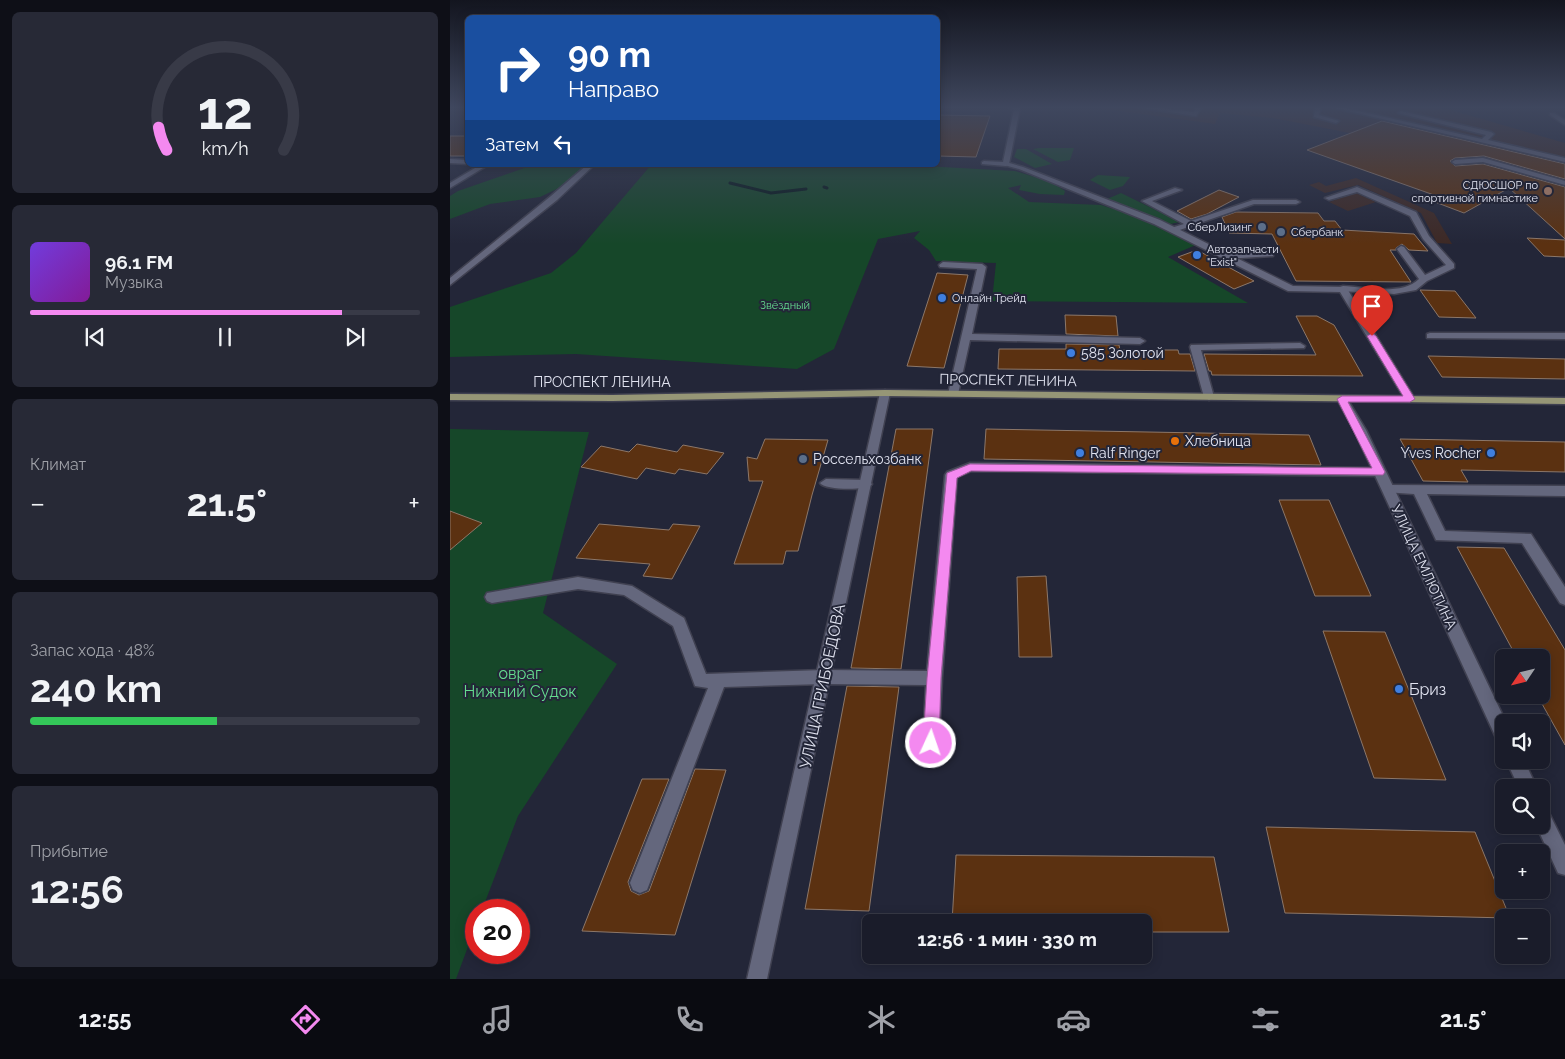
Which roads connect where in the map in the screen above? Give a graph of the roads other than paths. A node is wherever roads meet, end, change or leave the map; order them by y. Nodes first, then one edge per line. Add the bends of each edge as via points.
1 (1008, 153) edge
2 (1533, 153) edge
3 (1565, 160) edge
4 (450, 161) edge
5 (465, 162) edge
6 (1455, 162) dead end
7 (984, 163) dead end
8 (1006, 164) junction
9 (482, 167) edge
10 (589, 167) edge
11 (1565, 183) edge
12 (450, 186) edge
13 (1178, 190) dead end
14 (1330, 198) dead end
15 (1296, 202) dead end
16 (1191, 224) junction
17 (1174, 230) junction
18 (1401, 249) dead end
19 (1270, 254) dead end
20 (1225, 256) junction
21 (943, 265) dead end
22 (1424, 278) junction
23 (450, 282) edge
24 (1343, 289) junction
25 (1430, 336) dead end
26 (1565, 336) edge
27 (966, 337) junction
28 (1140, 341) dead end
29 (1300, 346) dead end
30 (885, 393) junction
31 (953, 394) junction
32 (450, 397) edge
33 (1209, 397) junction
34 (1342, 399) junction
35 (1410, 399) junction
36 (1565, 401) edge
37 (1380, 472) junction
38 (826, 483) dead end
39 (866, 484) junction
40 (1388, 489) junction
41 (1418, 489) junction
42 (1565, 491) edge
43 (492, 597) dead end
44 (1565, 598) edge
45 (824, 677) junction
46 (934, 678) junction
47 (720, 680) junction
48 (1495, 717) edge
49 (931, 743) dead end
50 (1550, 834) edge
51 (1565, 866) edge
52 (640, 883) dead end
53 (757, 979) edge

1 - 8 street
2 - 3 street
4 - 5 street
6 - 11 street via 1484,160
7 - 8 street
8 - 17 street
9 - 12 street
10 - 23 street
13 - 16 street via 1146,201
14 - 22 street via 1357,189 1413,214 1451,266
15 - 16 street via 1253,202
16 - 17 street
17 - 20 street
18 - 22 street
19 - 20 street
20 - 24 street via 1291,289
21 - 27 street via 982,267
22 - 24 street via 1416,286 1394,290
24 - 35 street
25 - 26 street
27 - 28 street
27 - 31 street
29 - 33 street via 1195,347
30 - 31 main road, ПРОСПЕКТ ЛЕНИНА
30 - 32 main road, ПРОСПЕКТ ЛЕНИНА
30 - 39 street, УЛИЦА ГРИБОЕДОВА
31 - 33 main road, ПРОСПЕКТ ЛЕНИНА
33 - 34 main road, ПРОСПЕКТ ЛЕНИНА
34 - 35 main road, ПРОСПЕКТ ЛЕНИНА
34 - 37 street, УЛИЦА ЕМЛЮТИНА
35 - 36 main road, ПРОСПЕКТ ЛЕНИНА
37 - 40 street, УЛИЦА ЕМЛЮТИНА
37 - 46 street via 970,467 951,475
38 - 39 street
39 - 45 street, УЛИЦА ГРИБОЕДОВА
40 - 41 street
40 - 48 street, УЛИЦА ЕМЛЮТИНА
41 - 42 street
41 - 44 street via 1442,536 1526,538
43 - 47 street via 578,583 627,590 679,622 701,681
45 - 46 street
45 - 47 street
45 - 53 street, УЛИЦА ГРИБОЕДОВА
46 - 49 street
47 - 52 street
50 - 51 street

